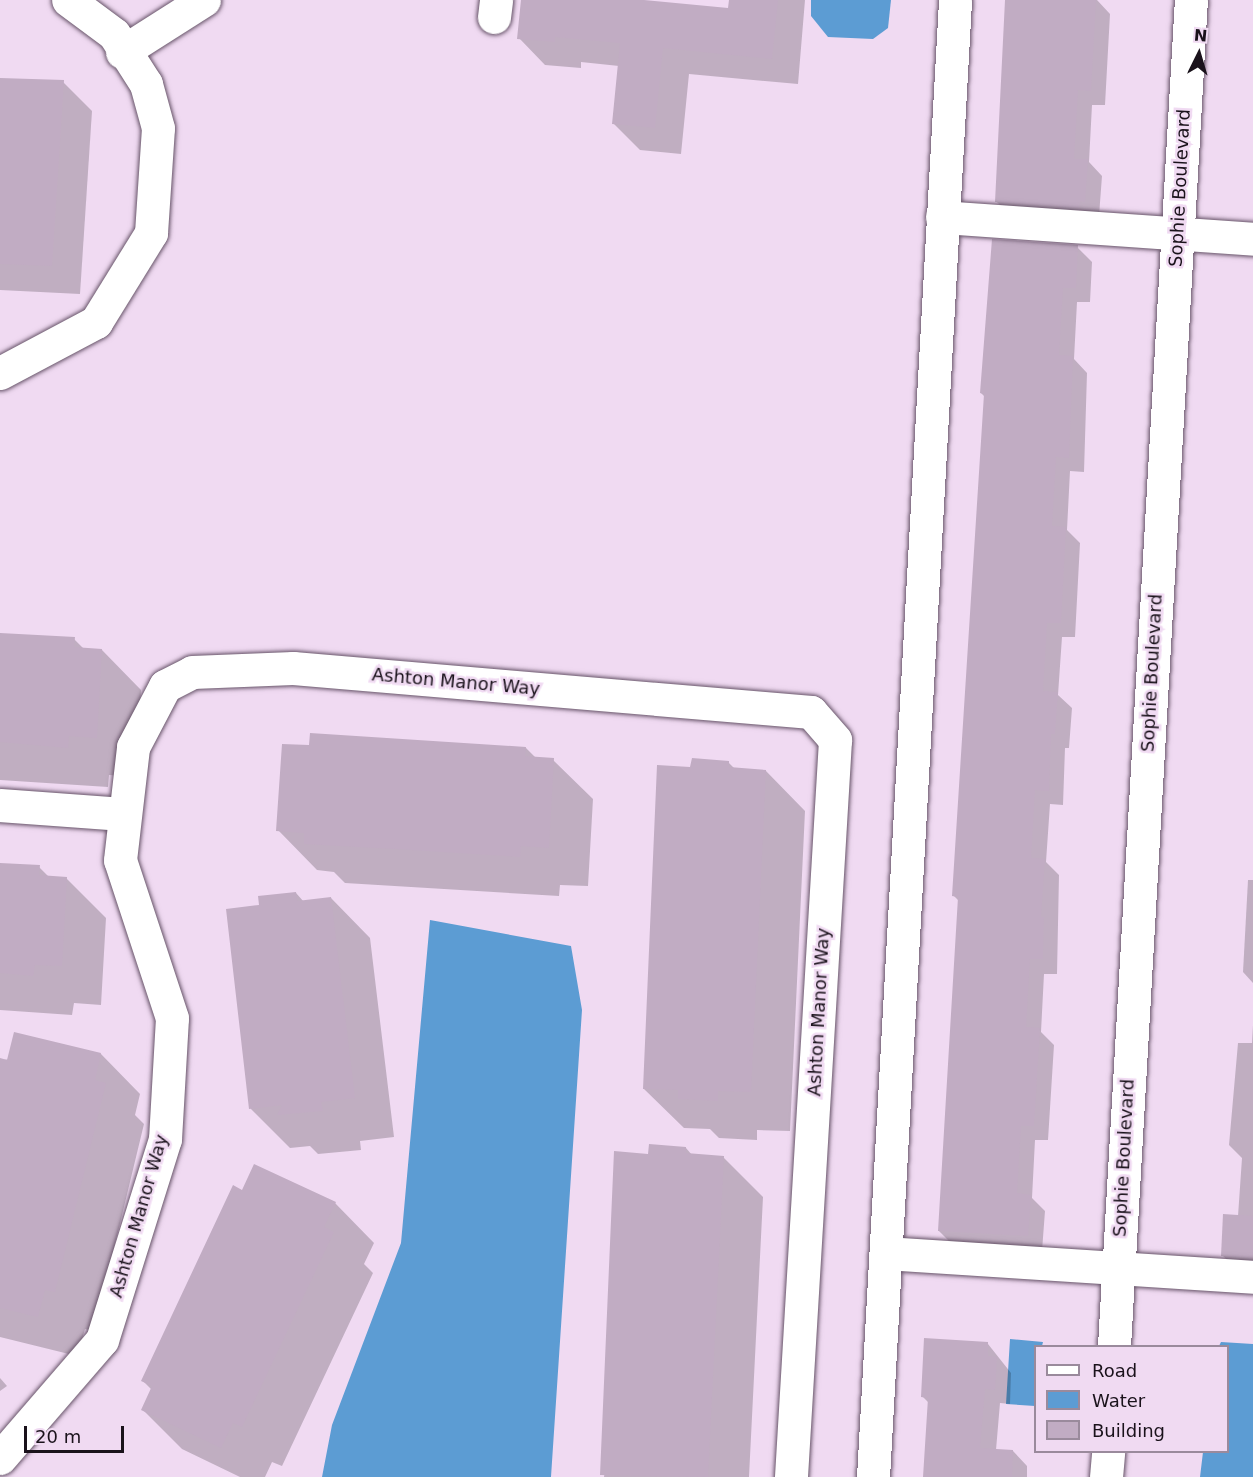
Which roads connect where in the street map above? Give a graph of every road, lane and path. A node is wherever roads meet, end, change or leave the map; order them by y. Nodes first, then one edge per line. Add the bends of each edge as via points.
1 (68, 0) edge
2 (204, 0) edge
3 (955, 0) edge
4 (1191, 0) edge
5 (122, 52) junction
6 (942, 217) junction
7 (1177, 236) junction
8 (1253, 239) edge
9 (0, 373) edge
10 (0, 805) edge
11 (124, 814) junction
12 (886, 1253) junction
13 (1118, 1269) junction
14 (1253, 1277) edge
15 (1114, 1345) edge
16 (1108, 1453) edge
17 (0, 1458) edge
18 (791, 1477) edge
19 (873, 1477) edge
20 (1106, 1477) edge

1 - 5 street via 114,33
2 - 5 street
3 - 6 street
4 - 7 street, Sophie Boulevard
5 - 9 street via 146,84 158,129 151,233 96,322
6 - 7 street
6 - 12 street
7 - 8 street
7 - 13 street, Sophie Boulevard
10 - 11 street
11 - 17 street, Ashton Manor Way via 120,860 172,1018 165,1139 102,1340
11 - 18 street, Ashton Manor Way via 133,747 165,686 192,672 293,668 811,712 835,740
12 - 13 street
12 - 19 street
13 - 14 street
13 - 15 street, Sophie Boulevard
16 - 20 street

